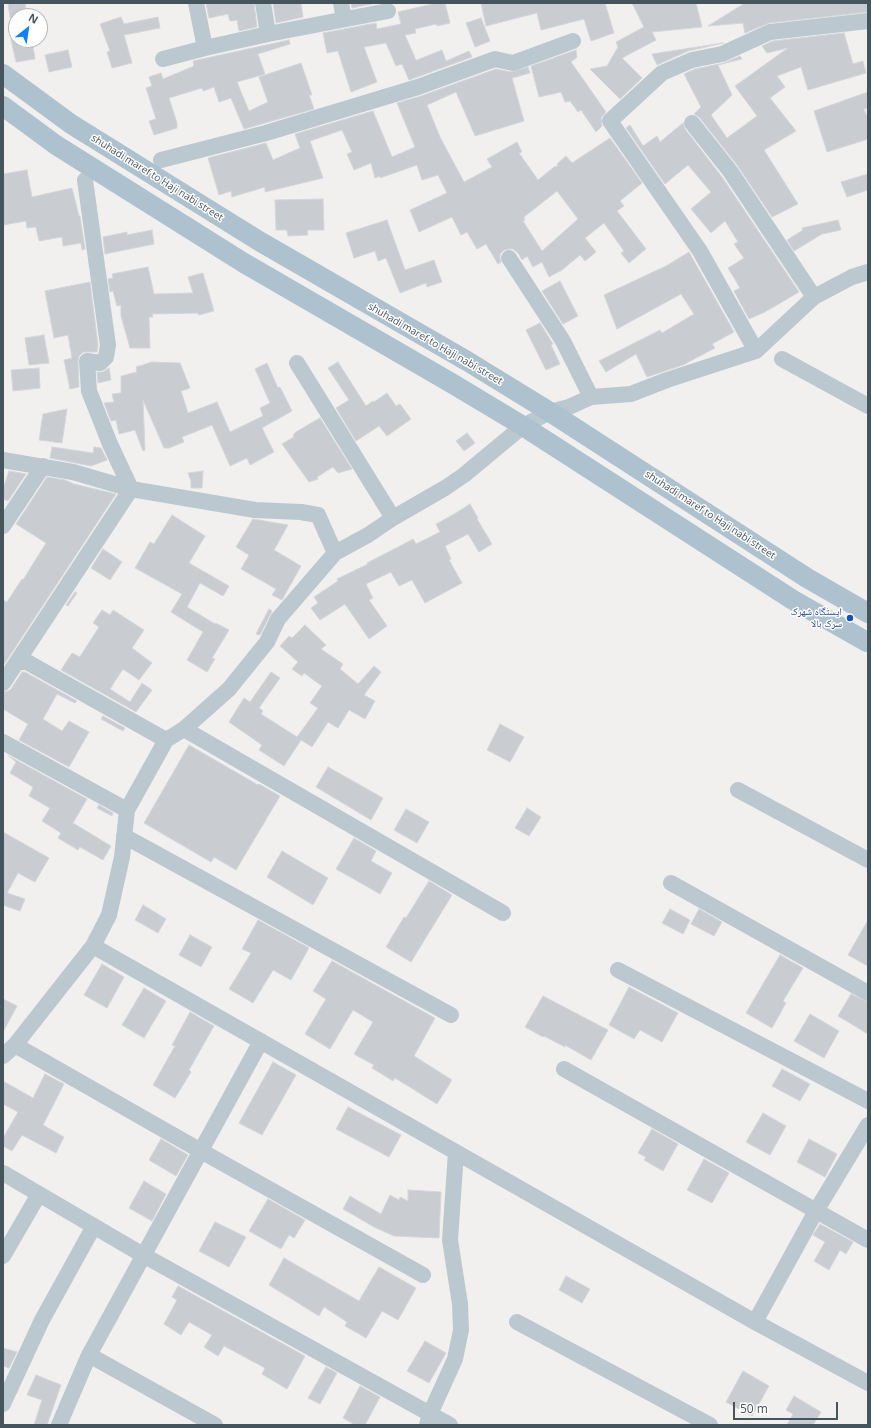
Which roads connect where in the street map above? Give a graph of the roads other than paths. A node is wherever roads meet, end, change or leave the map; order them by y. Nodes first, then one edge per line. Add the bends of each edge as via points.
1 (196, 3) edge
2 (263, 3) edge
3 (341, 3) edge
4 (388, 11) dead end
5 (344, 19) junction
6 (868, 21) edge
7 (268, 34) junction
8 (573, 41) dead end
9 (204, 48) junction
10 (163, 59) dead end
11 (3, 74) edge
12 (3, 106) edge
13 (692, 123) dead end
14 (161, 160) dead end
15 (85, 180) dead end
16 (509, 258) dead end
17 (868, 272) edge
18 (814, 297) junction
19 (756, 351) junction
20 (782, 359) dead end
21 (297, 363) dead end
22 (591, 397) junction
23 (868, 406) edge
24 (550, 412) junction
25 (523, 426) junction
26 (3, 460) edge
27 (43, 466) junction
28 (131, 489) junction
29 (393, 518) junction
30 (3, 526) edge
31 (335, 553) junction
32 (868, 613) edge
33 (868, 642) edge
34 (17, 662) junction
35 (3, 683) edge
36 (184, 729) junction
37 (166, 740) junction
38 (3, 742) edge
39 (738, 790) dead end
40 (127, 810) junction
41 (124, 836) junction
42 (868, 860) edge
43 (671, 883) dead end
44 (503, 913) dead end
45 (93, 946) junction
46 (618, 970) dead end
47 (868, 993) edge
48 (451, 1015) dead end
49 (261, 1041) junction
50 (15, 1045) junction
51 (3, 1056) edge
52 (564, 1069) dead end
53 (868, 1101) edge
54 (868, 1125) edge
55 (201, 1151) junction
56 (456, 1152) junction
57 (3, 1173) edge
58 (39, 1194) junction
59 (816, 1212) junction
60 (94, 1226) junction
61 (868, 1240) edge
62 (143, 1255) junction
63 (3, 1256) edge
64 (423, 1275) dead end
65 (518, 1322) dead end
66 (755, 1322) junction
67 (89, 1355) junction
68 (868, 1383) edge
69 (3, 1404) edge
70 (428, 1420) edge
71 (59, 1425) edge
72 (215, 1425) edge
73 (450, 1425) edge
74 (710, 1425) edge

1 - 9 street
2 - 7 street
3 - 5 street
4 - 5 street
5 - 7 street
6 - 19 street via 770,32 722,54 692,60 662,73 610,121 700,251
7 - 9 street
8 - 14 street via 513,63 495,59 418,87 266,133
9 - 10 street
11 - 24 main road, shuhadi maref to Haji nabi street via 71,124 259,241
12 - 25 main road via 56,145 244,263
13 - 18 street via 730,171
15 - 28 street via 108,344 106,357 100,363 87,361 90,390 110,444
16 - 22 street via 563,342
17 - 18 street via 852,277
18 - 19 street
19 - 22 street via 631,394
20 - 23 street
21 - 29 street
22 - 24 street
24 - 25 street
24 - 32 main road, shuhadi maref to Haji nabi street via 807,578
25 - 29 street via 464,476
25 - 33 main road via 793,600
26 - 27 street
27 - 28 street
27 - 30 street
28 - 31 street via 255,510 318,515
28 - 34 street
29 - 31 street
31 - 36 street via 278,619 267,642 229,690
34 - 35 street
34 - 37 street via 27,662
36 - 37 street
36 - 44 street
37 - 40 street
38 - 40 street
39 - 42 street
40 - 41 street
41 - 45 street via 109,915
41 - 48 street
43 - 47 street
45 - 49 street
45 - 50 street
46 - 53 street
49 - 55 street
49 - 56 street
50 - 51 street
50 - 55 street
52 - 59 street
54 - 59 street
55 - 62 street
55 - 64 street
56 - 66 street
56 - 70 street via 450,1240 460,1304 461,1330 455,1359
57 - 58 street
58 - 60 street
58 - 63 street
59 - 61 street
59 - 66 street
60 - 62 street
60 - 69 street via 42,1320
62 - 67 street
62 - 70 street via 414,1404
65 - 74 street
66 - 68 street
67 - 71 street
67 - 72 street
70 - 73 street

